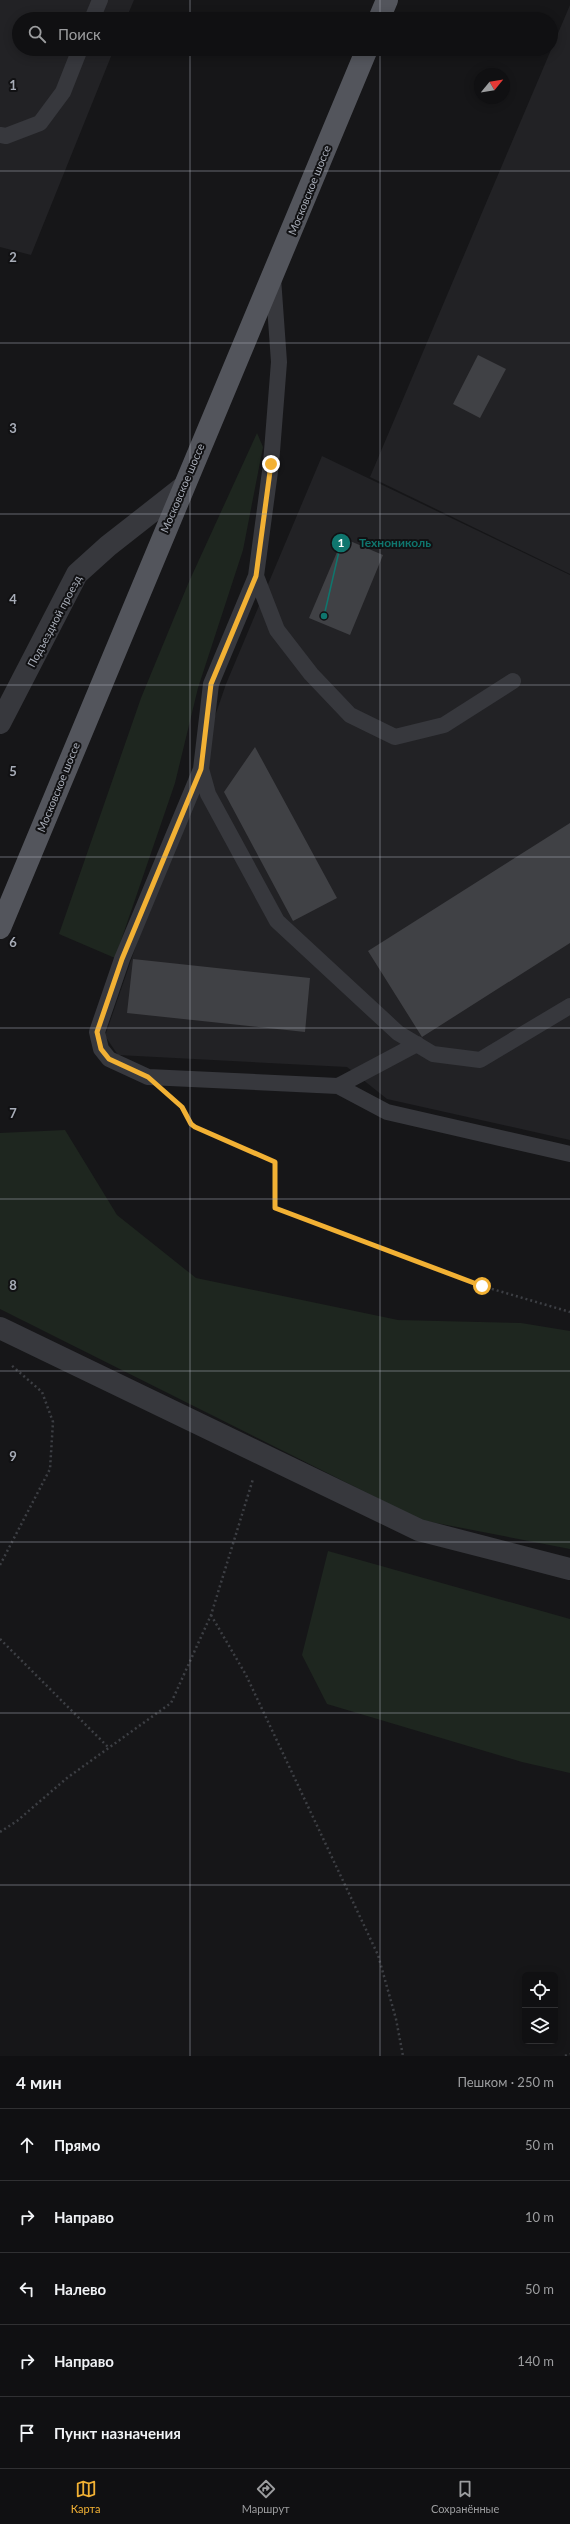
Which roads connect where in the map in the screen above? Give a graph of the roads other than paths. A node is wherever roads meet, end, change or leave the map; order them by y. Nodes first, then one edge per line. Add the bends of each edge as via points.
1 (100, 0) edge
2 (387, 0) edge
3 (95, 12) edge
4 (382, 12) edge
5 (77, 56) edge
6 (364, 56) edge
7 (0, 135) edge
8 (273, 278) junction
9 (182, 488) junction
10 (256, 576) junction
11 (513, 681) dead end
12 (0, 723) edge
13 (201, 769) junction
14 (3, 922) edge
15 (570, 1006) edge
16 (417, 1044) junction
17 (338, 1086) junction
18 (570, 1154) edge
19 (0, 1328) edge
20 (570, 1569) edge

1 - 3 lane
2 - 4 main road
5 - 7 lane via 63,92 40,123 6,136
6 - 8 main road, Московское шоссе
8 - 9 main road, Московское шоссе
8 - 10 lane via 279,362 271,464
9 - 12 street, Подъездной проезд via 108,546 77,574
9 - 14 main road, Московское шоссе
10 - 11 lane via 276,630 311,674 350,715 395,737 444,725
10 - 13 lane via 211,684
13 - 16 lane via 208,794 277,921 398,1033
13 - 17 lane via 122,959 97,1032 101,1049 109,1059 148,1077
15 - 16 lane via 480,1060 433,1054
16 - 17 lane
17 - 18 lane via 387,1112
19 - 20 street via 419,1530

